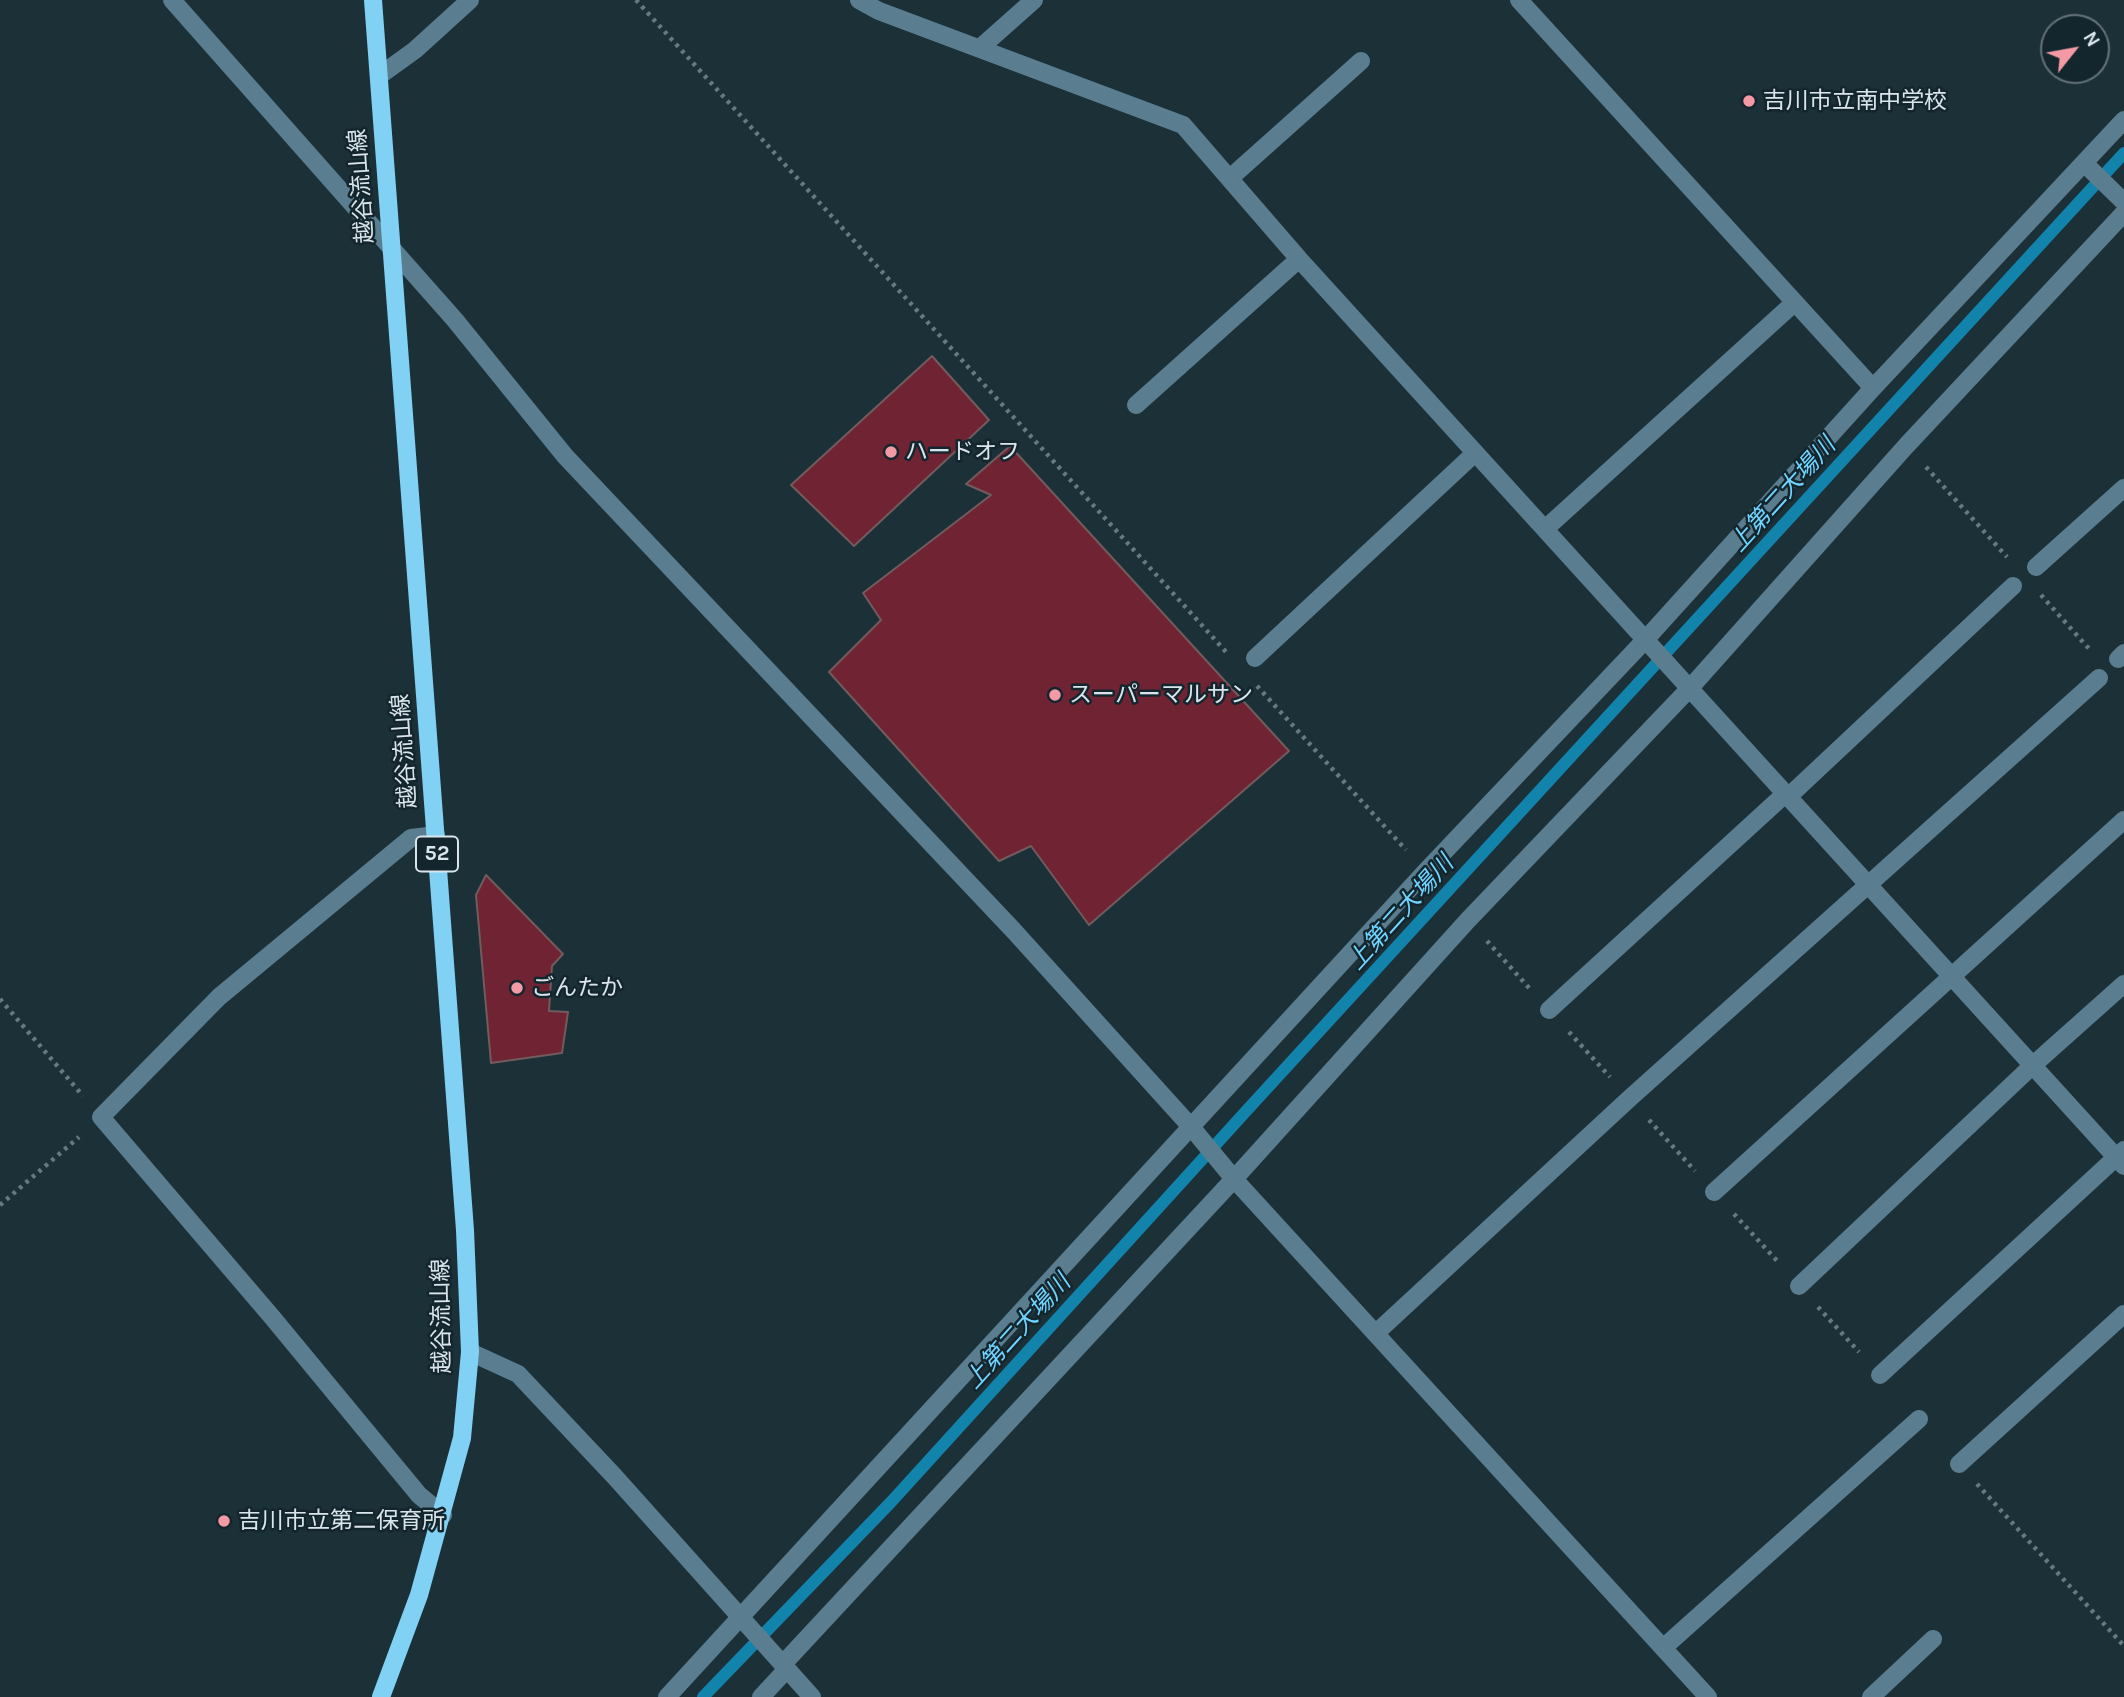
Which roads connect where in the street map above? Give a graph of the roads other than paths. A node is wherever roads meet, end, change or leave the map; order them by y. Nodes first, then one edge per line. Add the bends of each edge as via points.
1 (172, 0) edge
2 (373, 0) edge
3 (470, 0) edge
4 (859, 0) edge
5 (1034, 0) edge
6 (1519, 0) edge
7 (980, 48) junction
8 (1361, 61) dead end
9 (379, 76) junction
10 (2124, 120) edge
11 (2084, 163) junction
12 (1230, 178) junction
13 (2124, 202) edge
14 (2124, 214) edge
15 (390, 245) junction
16 (1299, 259) junction
17 (1794, 303) junction
18 (1873, 388) junction
19 (1136, 405) dead end
20 (1475, 453) junction
21 (2124, 488) edge
22 (1545, 529) junction
23 (2036, 567) dead end
24 (2013, 586) dead end
25 (1646, 639) junction
26 (1255, 658) dead end
27 (2099, 678) dead end
28 (1690, 688) junction
29 (1787, 795) junction
30 (2124, 820) edge
31 (436, 835) junction
32 (1869, 886) junction
33 (1952, 977) junction
34 (2124, 984) edge
35 (1549, 1010) dead end
36 (2032, 1066) junction
37 (1192, 1128) junction
38 (2121, 1158) edge
39 (1234, 1179) junction
40 (1714, 1192) dead end
41 (1799, 1286) dead end
42 (2124, 1314) edge
43 (1376, 1333) junction
44 (470, 1352) junction
45 (1880, 1375) dead end
46 (1919, 1419) dead end
47 (1959, 1464) dead end
48 (443, 1515) junction
49 (740, 1617) junction
50 (1933, 1639) dead end
51 (1663, 1648) junction
52 (785, 1667) junction
53 (381, 1697) edge
54 (667, 1697) edge
55 (761, 1697) edge
56 (812, 1697) edge
57 (1708, 1697) edge
58 (1871, 1697) edge

1 - 15 street
2 - 9 main road, 越谷流山線 / 52
3 - 9 street
4 - 7 street
5 - 7 street
6 - 17 street
7 - 12 street via 1183,125
8 - 12 street
9 - 15 main road, 越谷流山線 / 52
10 - 11 street
11 - 13 street
11 - 18 street
12 - 16 street
14 - 28 street via 1906,446
15 - 31 main road, 越谷流山線 / 52
15 - 37 street via 565,456 1014,931
16 - 19 street
16 - 20 street
17 - 18 street
17 - 22 street
18 - 25 street
20 - 22 street
20 - 26 street
21 - 23 street
22 - 25 street
24 - 29 street
25 - 28 street
25 - 37 street
27 - 32 street
28 - 29 street
28 - 39 street via 1468,920
29 - 32 street
29 - 35 street
30 - 33 street
31 - 44 main road, 越谷流山線 / 52
31 - 48 street via 411,838 219,997 101,1117 419,1495
32 - 33 street
32 - 43 street
33 - 36 street
33 - 40 street
34 - 36 street
36 - 38 street
36 - 41 street
37 - 39 street
37 - 49 street
38 - 45 street
39 - 43 street
39 - 52 street
42 - 47 street
43 - 51 street
44 - 48 main road, 越谷流山線 / 52 via 462,1438
44 - 49 street via 518,1374
46 - 51 street
48 - 53 main road, 越谷流山線 / 52
49 - 52 street
49 - 54 street
50 - 58 street
51 - 57 street
52 - 55 street
52 - 56 street

